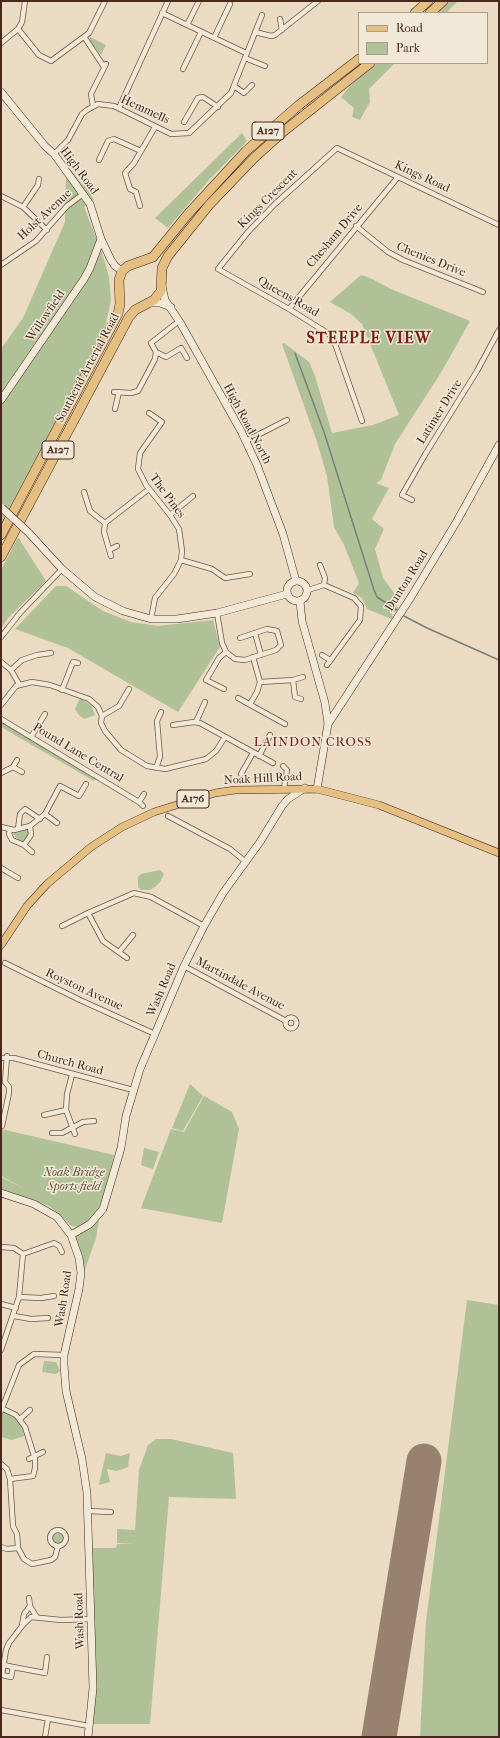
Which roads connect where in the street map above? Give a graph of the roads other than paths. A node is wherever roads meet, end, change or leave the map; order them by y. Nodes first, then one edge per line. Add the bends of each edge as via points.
1 (25, 1) edge
2 (105, 1) edge
3 (168, 1) edge
4 (198, 1) edge
5 (318, 1) edge
6 (428, 1) edge
7 (443, 1) edge
8 (230, 4) dead end
9 (416, 12) edge
10 (431, 12) edge
11 (162, 14) junction
12 (262, 15) dead end
13 (280, 18) dead end
14 (187, 25) junction
15 (18, 29) junction
16 (282, 30) junction
17 (201, 32) junction
18 (255, 32) junction
19 (85, 38) junction
20 (214, 38) junction
21 (1, 44) edge
22 (245, 55) junction
23 (358, 60) edge
24 (369, 64) edge
25 (265, 66) dead end
26 (183, 69) dead end
27 (252, 84) dead end
28 (234, 86) junction
29 (1, 92) edge
30 (93, 106) junction
31 (218, 107) junction
32 (119, 108) junction
33 (184, 122) dead end
34 (155, 127) junction
35 (337, 148) joint
36 (141, 151) junction
37 (54, 154) junction
38 (99, 160) dead end
39 (398, 177) junction
40 (39, 179) dead end
41 (83, 194) junction
42 (1, 196) edge
43 (140, 206) dead end
44 (23, 207) junction
45 (499, 225) edge
46 (356, 226) junction
47 (47, 230) junction
48 (101, 239) junction
49 (1, 265) edge
50 (218, 269) joint
51 (122, 271) junction
52 (162, 286) junction
53 (483, 292) dead end
54 (150, 303) junction
55 (171, 307) junction
56 (290, 309) junction
57 (179, 321) junction
58 (499, 330) edge
59 (156, 352) junction
60 (187, 358) dead end
61 (1, 400) edge
62 (115, 409) dead end
63 (148, 413) dead end
64 (287, 420) dead end
65 (362, 421) dead end
66 (246, 441) junction
67 (499, 445) edge
68 (149, 489) junction
69 (84, 492) dead end
70 (193, 496) dead end
71 (412, 500) dead end
72 (2, 507) edge
73 (170, 515) junction
74 (105, 523) junction
75 (1, 535) edge
76 (117, 546) dead end
77 (109, 550) junction
78 (111, 556) dead end
79 (1, 557) edge
80 (181, 560) junction
81 (320, 565) dead end
82 (62, 568) junction
83 (323, 572) junction
84 (250, 574) dead end
85 (317, 574) dead end
86 (296, 581) junction
87 (324, 584) junction
88 (308, 590) junction
89 (287, 594) junction
90 (300, 601) junction
91 (217, 614) junction
92 (150, 619) junction
93 (255, 633) junction
94 (1, 637) edge
95 (240, 638) dead end
96 (226, 652) junction
97 (51, 653) dead end
98 (261, 655) junction
99 (322, 655) dead end
100 (253, 657) junction
101 (330, 660) junction
102 (1, 662) edge
103 (78, 663) dead end
104 (327, 665) dead end
105 (11, 670) junction
106 (303, 677) dead end
107 (293, 680) junction
108 (260, 682) junction
109 (19, 684) junction
110 (129, 689) dead end
111 (224, 689) dead end
112 (62, 690) junction
113 (238, 698) dead end
114 (301, 699) dead end
115 (206, 702) dead end
116 (325, 703) junction
117 (250, 704) junction
118 (341, 704) junction
119 (1, 705) edge
120 (161, 712) dead end
121 (45, 714) dead end
122 (102, 716) junction
123 (1, 719) edge
124 (196, 722) junction
125 (285, 724) dead end
126 (328, 724) junction
127 (173, 725) dead end
128 (270, 735) dead end
129 (31, 737) junction
130 (225, 737) junction
131 (253, 753) junction
132 (259, 756) junction
133 (17, 760) dead end
134 (273, 763) dead end
135 (13, 766) junction
136 (283, 766) dead end
137 (156, 768) junction
138 (22, 772) dead end
139 (1, 773) edge
140 (241, 774) dead end
141 (86, 784) dead end
142 (284, 788) junction
143 (305, 788) junction
144 (317, 789) junction
145 (144, 794) dead end
146 (139, 802) junction
147 (143, 806) dead end
148 (45, 814) junction
149 (168, 816) dead end
150 (40, 819) junction
151 (57, 823) dead end
152 (30, 826) junction
153 (1, 827) edge
154 (18, 829) junction
155 (10, 830) junction
156 (24, 845) junction
157 (32, 852) dead end
158 (499, 853) edge
159 (246, 862) junction
160 (1, 868) edge
161 (18, 878) dead end
162 (88, 913) junction
163 (62, 926) dead end
164 (204, 926) junction
165 (132, 935) dead end
166 (1, 945) edge
167 (120, 952) junction
168 (127, 958) dead end
169 (5, 963) dead end
170 (184, 966) junction
171 (286, 1020) dead end
172 (155, 1034) junction
173 (7, 1056) junction
174 (1, 1058) edge
175 (72, 1075) junction
176 (133, 1090) junction
177 (66, 1110) junction
178 (44, 1115) dead end
179 (94, 1121) dead end
180 (2, 1126) edge
181 (73, 1128) junction
182 (52, 1133) dead end
183 (75, 1134) dead end
184 (1, 1193) edge
185 (71, 1235) junction
186 (1, 1247) edge
187 (62, 1252) dead end
188 (23, 1254) junction
189 (54, 1296) dead end
190 (19, 1297) junction
191 (1, 1304) edge
192 (16, 1308) junction
193 (14, 1316) junction
194 (48, 1318) dead end
195 (1, 1350) edge
196 (64, 1355) junction
197 (2, 1410) edge
198 (30, 1410) dead end
199 (20, 1419) junction
200 (43, 1452) dead end
201 (34, 1456) junction
202 (29, 1459) dead end
203 (1, 1464) edge
204 (10, 1479) junction
205 (87, 1510) junction
206 (111, 1512) dead end
207 (58, 1546) dead end
208 (1, 1547) edge
209 (18, 1548) junction
210 (29, 1598) dead end
211 (30, 1606) junction
212 (36, 1616) junction
213 (91, 1619) junction
214 (22, 1626) junction
215 (47, 1656) dead end
216 (4, 1665) junction
217 (13, 1667) junction
218 (1, 1710) edge
219 (48, 1719) junction
220 (89, 1726) junction
221 (44, 1737) edge
222 (88, 1737) edge

1 - 15 street via 22,22
2 - 19 street
3 - 11 street
4 - 14 street
5 - 16 street
6 - 9 highway
7 - 10 highway
8 - 20 street
11 - 14 street
11 - 32 street
12 - 18 street, Hemmells
13 - 16 street
14 - 17 street
15 - 19 street via 39,56 51,61
15 - 21 street
16 - 18 street via 271,36
17 - 20 street
17 - 26 street
18 - 22 street, Hemmells
19 - 30 street via 105,66 91,94
20 - 22 street
22 - 25 street
22 - 28 street, Hemmells
23 - 51 highway, A127 via 246,151 188,214 153,257 128,266
24 - 52 highway, A127 via 284,131 225,187 164,262
27 - 28 street via 244,92
28 - 31 street, Hemmells
29 - 37 street, High Road
30 - 32 street, Hemmells via 103,104
30 - 37 street via 82,114 68,140
31 - 33 street, Hemmells via 203,97 198,98
31 - 34 street, Hemmells via 189,133 171,134
32 - 34 street, Hemmells
34 - 36 street
35 - 39 street, Kings Road
35 - 50 street, Kings Crescent via 275,204
36 - 38 street via 114,139 108,141
36 - 43 street via 125,173 130,189 136,192
37 - 41 street, High Road
39 - 45 street, Kings Road
39 - 46 street, Chesham Drive
40 - 44 street via 38,186
41 - 47 street, Holst Avenue via 67,206
41 - 48 street, High Road via 90,204
42 - 44 street
44 - 47 street
46 - 53 street, Chenies Drive via 398,258
46 - 56 street, Chesham Drive
47 - 49 street, Holst Avenue via 36,241
48 - 51 street, High Road via 115,266
48 - 61 street, Willowfield via 84,278
50 - 56 street, Queens Road
51 - 75 highway, Southend Arterial Road / A127 via 119,280 118,314
52 - 54 highway, Southend Arterial Road / A127 via 158,296
52 - 55 street, High Road North via 165,300
54 - 55 street
54 - 79 highway, Southend Arterial Road / A127 via 135,310 129,317
55 - 57 street, High Road North
56 - 65 street, Queens Road via 322,328 334,341
57 - 59 street via 151,343
57 - 66 street, High Road North
58 - 71 street, Latimer Drive via 402,495
59 - 60 street via 166,357 181,348
59 - 62 street via 154,364 138,391 117,392
63 - 68 street, The Pines via 162,422 140,453 138,460 138,469
64 - 66 street
66 - 86 street, High Road North via 268,491
67 - 118 street, Dunton Road via 426,572
68 - 73 street, The Pines
68 - 74 street
69 - 74 street via 90,511
70 - 73 street
72 - 82 street, bridge
73 - 80 street, The Pines via 179,529 182,544
74 - 77 street via 104,532
76 - 77 street
77 - 78 street
80 - 84 street via 212,569 225,578
80 - 92 street, The Pines via 174,574 155,598
81 - 83 street
82 - 92 street via 86,590 108,605
82 - 94 street
83 - 85 street
83 - 87 street
86 - 88 street via 303,582
86 - 89 street via 290,584
87 - 88 street
87 - 101 street via 354,598 361,606 360,620
88 - 90 street
89 - 90 street via 290,598
89 - 91 street
90 - 116 street via 302,620
91 - 92 street via 177,619
91 - 96 street via 220,636
93 - 95 street
93 - 98 street
93 - 98 street via 267,629 277,631 281,645 276,650
96 - 100 street via 239,660
96 - 111 street via 219,658 206,680
97 - 105 street via 22,660
98 - 100 street
99 - 101 street
100 - 108 street
101 - 104 street
102 - 105 street
103 - 112 street via 73,662
105 - 109 street
106 - 107 street
107 - 108 street
107 - 114 street via 295,697
108 - 117 street
109 - 112 street via 38,682
109 - 119 street via 10,691
110 - 122 street via 119,706
112 - 122 street via 89,699 98,707
113 - 117 street
115 - 124 street
116 - 118 street
116 - 126 street
117 - 125 street
118 - 126 street, Dunton Road
120 - 137 street via 157,721 160,757
121 - 129 street
122 - 137 street via 101,724 105,732 121,750 147,766
123 - 129 street, Pound Lane Central
124 - 127 street
124 - 130 street
126 - 144 street
128 - 132 street
129 - 146 street, Pound Lane Central
130 - 131 street
130 - 137 street via 216,751 206,759 174,768
131 - 132 street
131 - 140 street
132 - 134 street
133 - 135 street
135 - 138 street
135 - 139 street
136 - 142 street via 287,770
141 - 148 street via 79,796 60,786
142 - 143 main road, Noak Hill Road / A176
142 - 166 main road, Noak Hill Road / A176 via 215,793 154,812 122,827 91,847 47,884
143 - 144 main road, Noak Hill Road / A176
143 - 159 street, Wash Road via 282,806
144 - 158 main road, Noak Hill Road / A176 via 379,805
145 - 146 street
146 - 147 street, Pound Lane Central
148 - 150 street
148 - 151 street
149 - 159 street via 230,849
150 - 152 street
150 - 154 street via 24,809 20,814
152 - 154 street
152 - 156 street via 31,836
153 - 155 street
154 - 155 street
155 - 156 street via 12,840
156 - 157 street
159 - 164 street, Wash Road via 223,893
160 - 161 street
162 - 163 street
162 - 164 street via 134,893 151,897
162 - 167 street via 103,941
164 - 170 street, Wash Road
165 - 167 street
167 - 168 street
169 - 172 street, Royston Avenue
170 - 171 street, Martindale Avenue
170 - 172 street, Wash Road
172 - 176 street, Wash Road
173 - 174 street
173 - 175 street, Church Road
173 - 180 street via 5,1082 9,1092
175 - 176 street, Church Road
175 - 177 street
176 - 185 street, Wash Road via 121,1148 102,1209 90,1224
177 - 178 street
177 - 181 street
179 - 181 street via 83,1122
181 - 182 street via 62,1133
181 - 183 street
184 - 185 street via 50,1212 62,1222
185 - 196 street, Wash Road via 79,1258 80,1280
186 - 188 street via 14,1248
187 - 188 street via 54,1243
188 - 190 street
189 - 190 street
190 - 192 street
191 - 192 street
192 - 193 street
193 - 194 street
193 - 195 street
196 - 197 street via 34,1354 19,1365
196 - 205 street, Wash Road via 66,1391 86,1479
197 - 199 street
198 - 199 street
199 - 201 street
200 - 201 street
201 - 202 street
201 - 204 street via 36,1468 33,1476
203 - 204 street via 7,1469
204 - 209 street via 13,1526 17,1534
205 - 206 street
205 - 213 street, Wash Road
207 - 209 street via 55,1557 51,1560 32,1564 24,1559
208 - 209 street
210 - 211 street
211 - 212 street
211 - 214 street via 24,1614
212 - 213 street via 61,1620
212 - 214 street
213 - 220 street, Wash Road via 93,1688
214 - 216 street via 9,1643
215 - 217 street via 44,1673
216 - 217 street
216 - 217 street via 2,1675 11,1677
218 - 219 street
219 - 220 street
219 - 221 street
220 - 222 street, Wash Road

